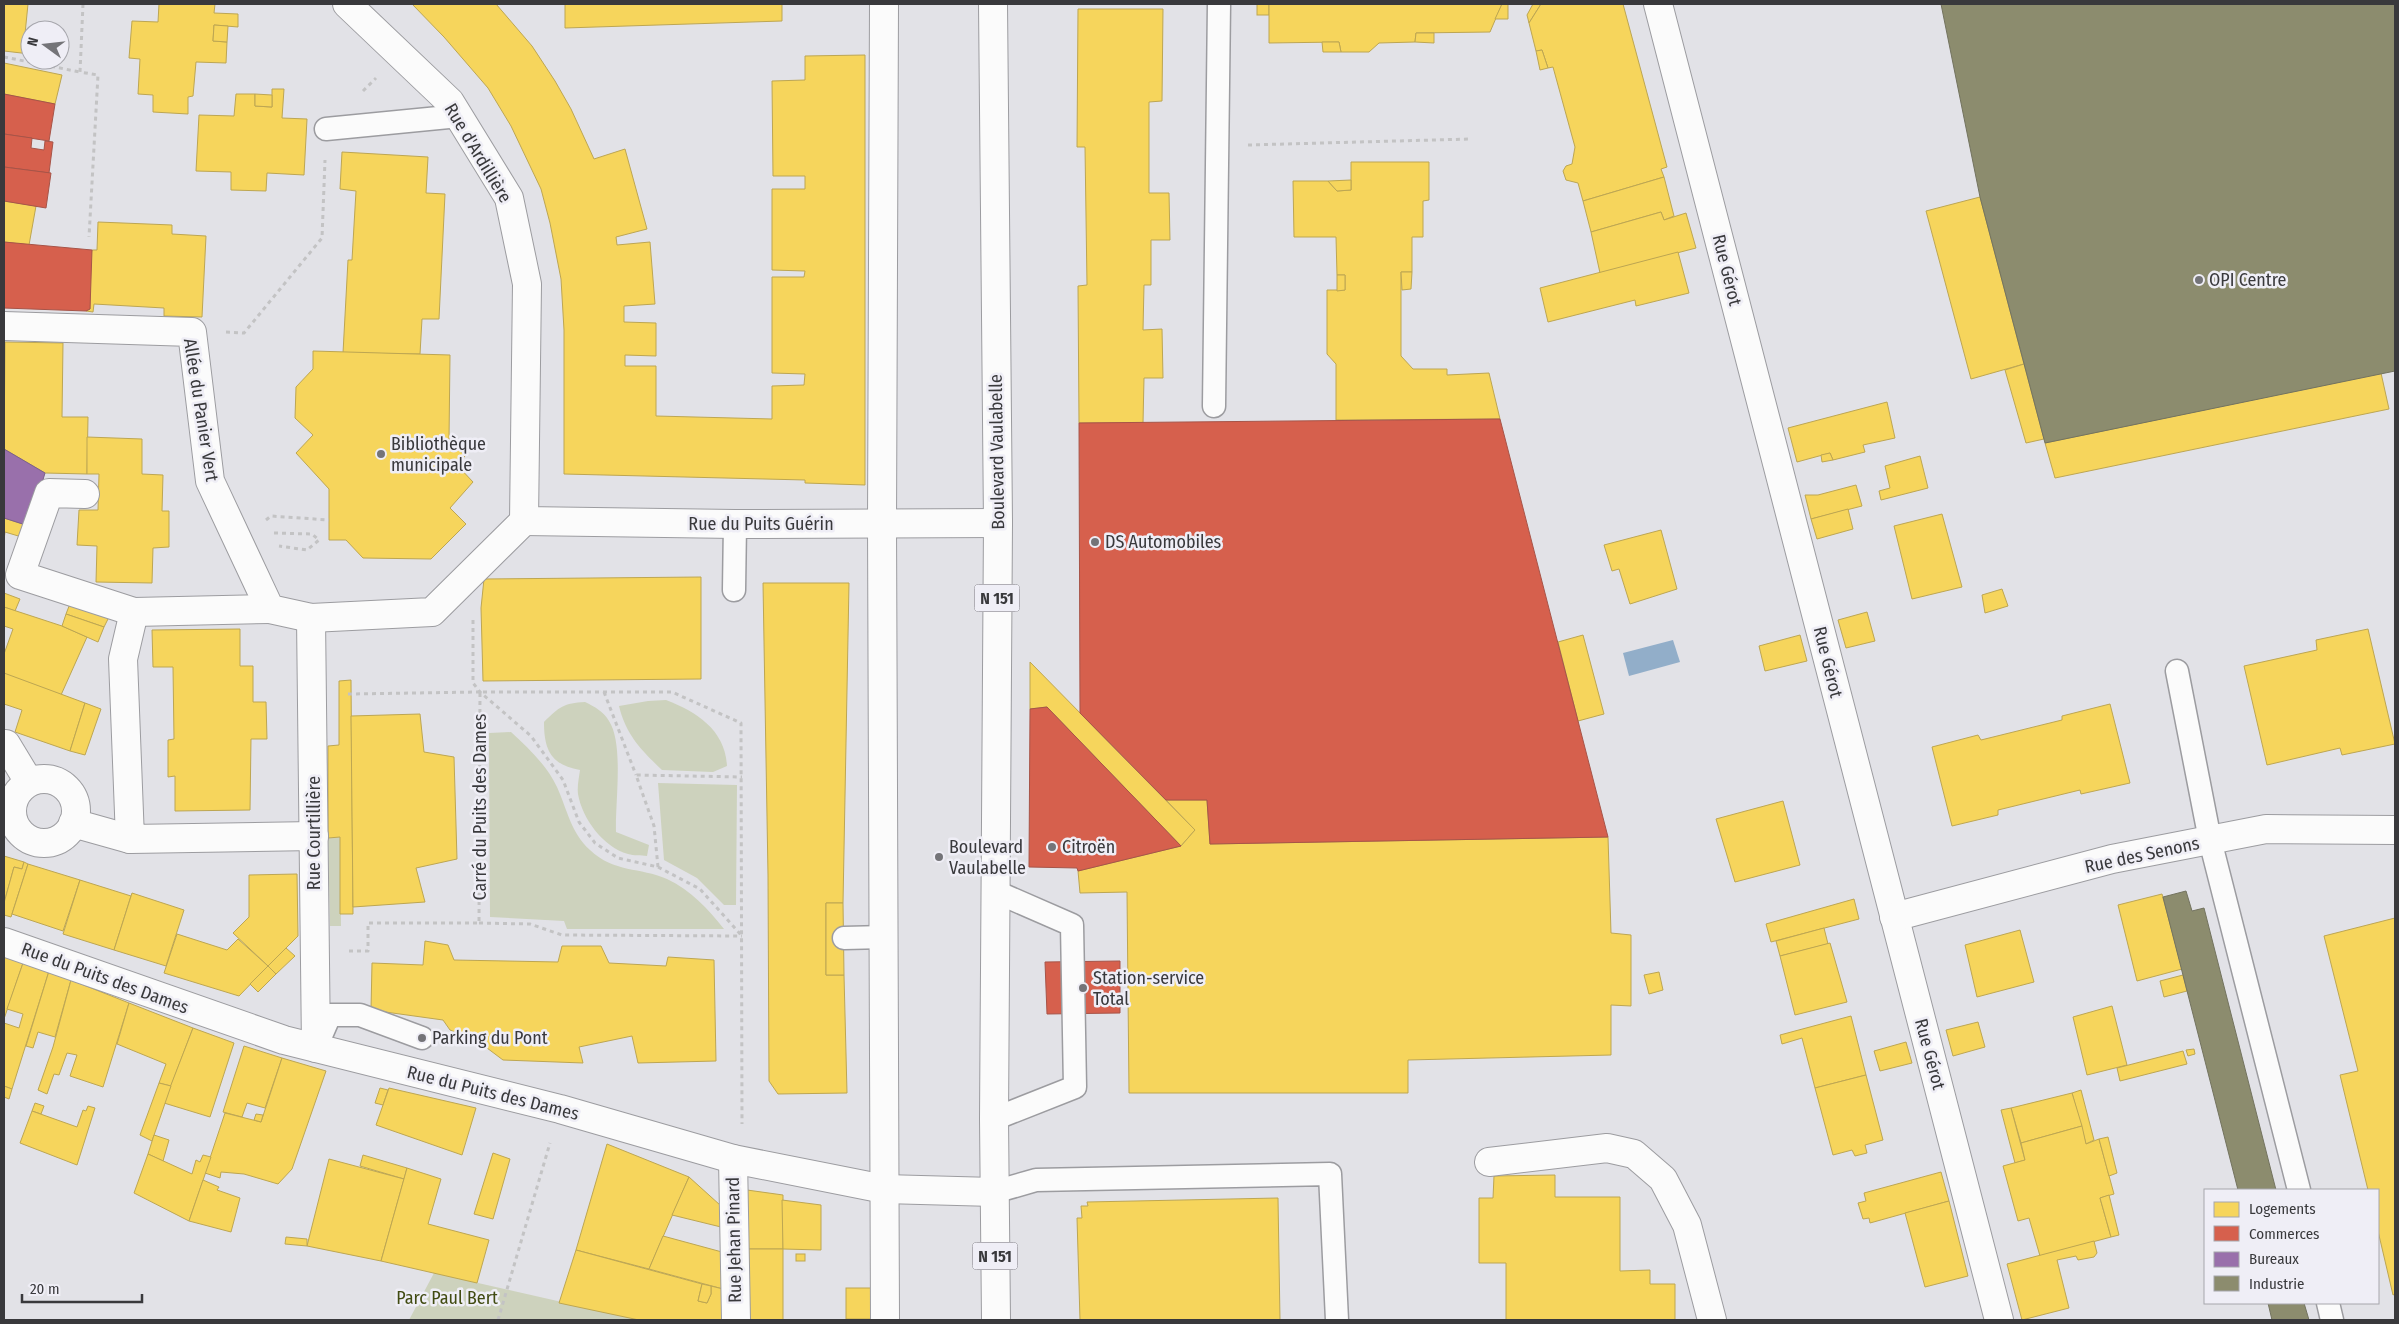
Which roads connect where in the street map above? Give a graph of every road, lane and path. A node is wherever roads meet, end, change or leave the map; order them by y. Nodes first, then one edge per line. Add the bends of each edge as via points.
1 (83, 4) edge
2 (347, 4) edge
3 (884, 4) edge
4 (993, 4) edge
5 (1219, 4) edge
6 (1658, 4) edge
7 (399, 54) junction
8 (4, 58) edge
9 (80, 72) junction
10 (459, 116) junction
11 (326, 129) junction
12 (1470, 139) dead end
13 (1218, 146) junction
14 (89, 237) dead end
15 (4, 326) edge
16 (192, 332) junction
17 (1214, 406) dead end
18 (85, 494) dead end
19 (329, 520) dead end
20 (524, 521) junction
21 (998, 523) junction
22 (736, 524) junction
23 (882, 524) junction
24 (260, 525) dead end
25 (269, 533) dead end
26 (238, 541) junction
27 (473, 573) junction
28 (734, 590) dead end
29 (270, 609) junction
30 (134, 612) junction
31 (311, 618) junction
32 (2177, 670) dead end
33 (480, 692) junction
34 (604, 692) junction
35 (344, 694) dead end
36 (6, 744) dead end
37 (636, 775) junction
38 (742, 777) junction
39 (29, 782) junction
40 (8, 822) edge
41 (73, 823) junction
42 (2395, 830) edge
43 (314, 836) junction
44 (130, 839) junction
45 (2210, 840) junction
46 (658, 867) junction
47 (994, 891) junction
48 (1894, 917) junction
49 (480, 923) junction
50 (743, 936) junction
51 (885, 937) junction
52 (844, 938) dead end
53 (4, 942) edge
54 (349, 942) dead end
55 (422, 1038) dead end
56 (316, 1048) junction
57 (560, 1109) junction
58 (994, 1119) junction
59 (743, 1121) dead end
60 (733, 1159) junction
61 (1489, 1162) dead end
62 (884, 1189) junction
63 (2299, 1189) edge
64 (994, 1192) junction
65 (2328, 1304) edge
66 (498, 1320) edge
67 (736, 1320) edge
68 (885, 1320) edge
69 (996, 1320) edge
70 (1337, 1320) edge
71 (1712, 1320) edge
72 (2000, 1320) edge
73 (2332, 1320) edge

1 - 9 path
2 - 7 street, Rue d'Ardillière
3 - 23 street
4 - 21 street, Boulevard Vaulabelle / N 151
5 - 13 lane
6 - 48 street, Rue Gérot
7 - 10 street, Rue d'Ardillière via 450,102
7 - 11 path
8 - 9 path
9 - 14 path via 98,76
10 - 11 lane
10 - 20 street, Rue d'Ardillière via 509,198 527,284
11 - 16 path via 322,238 244,333
12 - 13 path
13 - 17 lane
15 - 16 street, Allée du Panier Vert
16 - 26 street, Allée du Panier Vert via 210,481
18 - 30 street via 49,493 20,575
19 - 24 path via 271,516
20 - 22 street, Rue du Puits Guérin
20 - 27 street
21 - 23 street, Rue du Puits Guérin
21 - 47 street, Boulevard Vaulabelle / N 151
22 - 23 street, Rue du Puits Guérin
22 - 28 lane
23 - 51 street
25 - 26 path via 312,534 319,540 307,550
26 - 29 street, Allée du Panier Vert
27 - 31 street via 432,612
27 - 33 path, Carré du Puits des Dames via 473,683
29 - 30 street
29 - 31 street
30 - 44 street via 123,659
31 - 43 street, Rue Courtillière
32 - 45 lane
33 - 34 path, Carré du Puits des Dames
33 - 35 path
33 - 46 path, Carré du Puits des Dames via 531,736 563,780 579,822 595,844 618,858
33 - 49 path, Carré du Puits des Dames
34 - 37 path
34 - 38 path, Carré du Puits des Dames via 672,692 741,723
36 - 39 street
37 - 38 path
37 - 46 path via 654,826
38 - 50 path, Carré du Puits des Dames
39 - 40 street via 14,799
39 - 41 street via 48,779 66,787 76,804
40 - 41 street via 24,836 42,843 61,839
41 - 44 street
42 - 45 street, Rue des Senons via 2266,829
43 - 44 street
43 - 56 street, Rue Courtillière
45 - 48 street, Rue des Senons via 2112,859
45 - 63 lane
46 - 50 path, Carré du Puits des Dames via 700,889
47 - 58 street, Boulevard Vaulabelle / N 151
47 - 58 lane via 1072,925 1075,1088
48 - 72 street, Rue Gérot
49 - 50 path, Carré du Puits des Dames via 530,924 562,935
49 - 54 path, Carré du Puits des Dames via 368,923 368,951 349,950
50 - 59 path, Carré du Puits des Dames
51 - 52 lane
51 - 62 street
53 - 56 street, Rue du Puits des Dames via 237,1025
55 - 56 lane via 360,1015 330,1015
56 - 57 street, Rue du Puits des Dames
57 - 60 street, Rue du Puits des Dames
57 - 66 path
58 - 64 street, Boulevard Vaulabelle / N 151
60 - 62 street, Rue du Puits des Dames
60 - 67 street, Rue Jehan Pinard
61 - 71 street via 1607,1148 1634,1154 1664,1179 1687,1225
62 - 64 street, Rue du Puits des Dames
62 - 68 street
64 - 69 street, Boulevard Vaulabelle / N 151
64 - 70 lane via 1036,1180 1330,1174
65 - 73 lane

